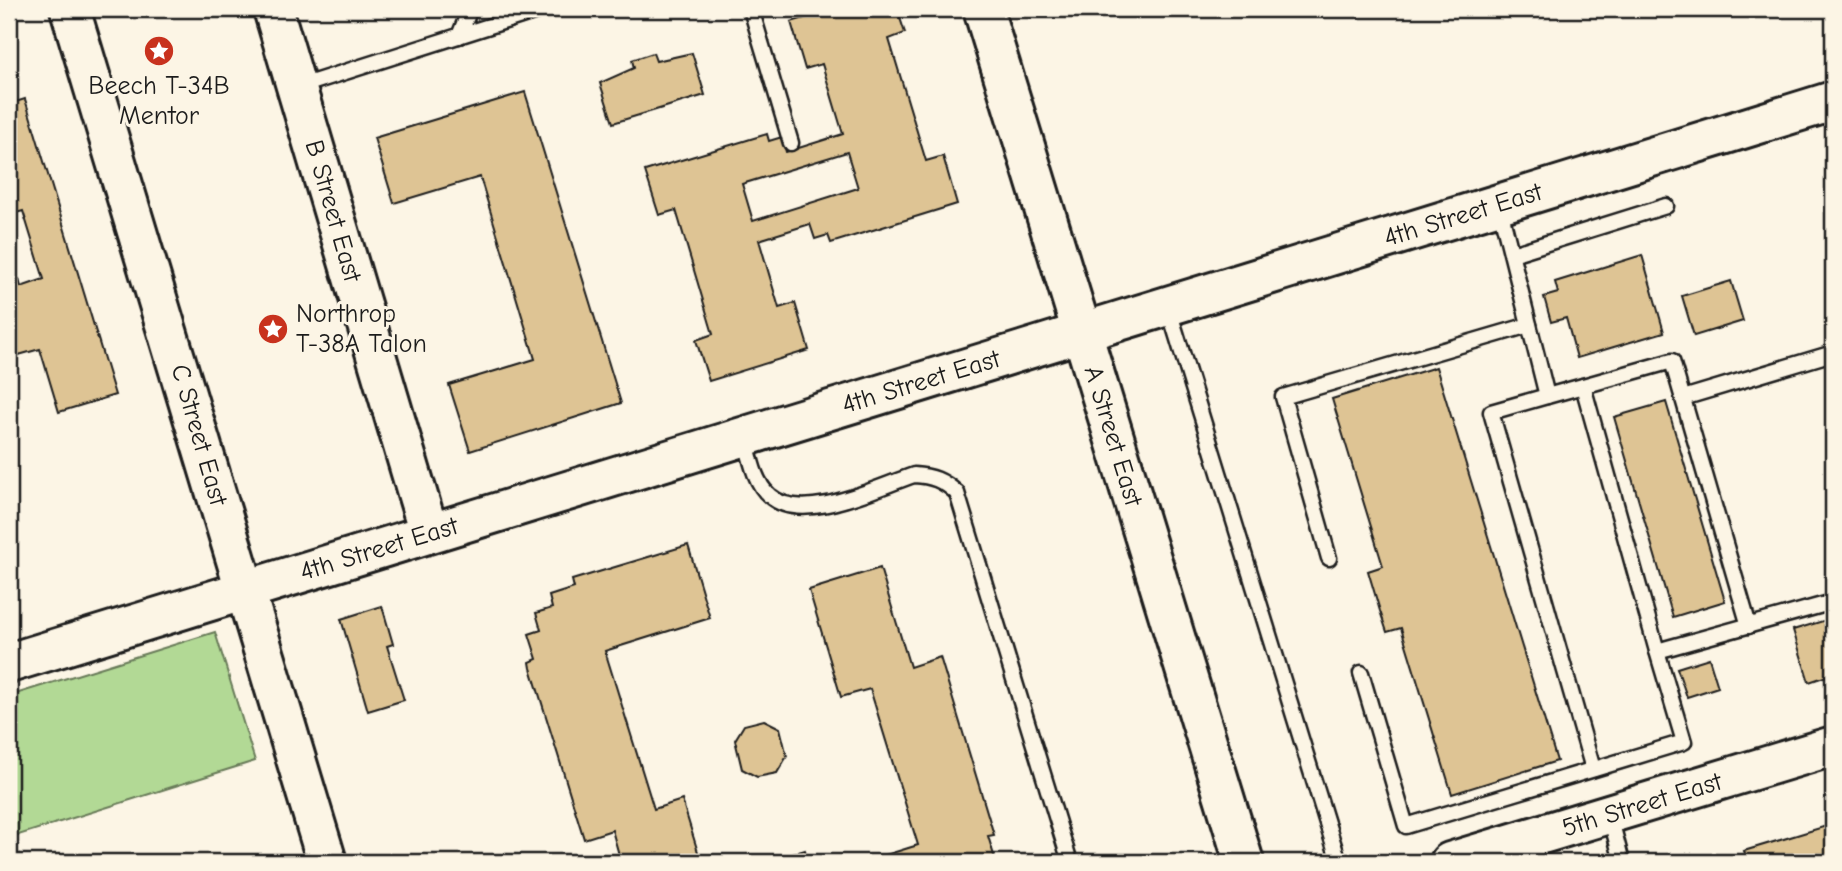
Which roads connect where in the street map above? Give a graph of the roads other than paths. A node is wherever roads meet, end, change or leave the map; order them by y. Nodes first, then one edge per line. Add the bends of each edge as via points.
1 (70, 9) edge
2 (273, 9) edge
3 (470, 9) edge
4 (543, 9) edge
5 (751, 9) edge
6 (983, 9) edge
7 (459, 36) junction
8 (297, 88) junction
9 (1833, 100) edge
10 (791, 143) dead end
11 (1499, 204) junction
12 (1666, 206) dead end
13 (1512, 254) junction
14 (1168, 306) junction
15 (1529, 326) junction
16 (1082, 333) junction
17 (1833, 353) edge
18 (1583, 386) junction
19 (1547, 396) junction
20 (1683, 398) junction
21 (744, 436) junction
22 (429, 533) junction
23 (1329, 558) dead end
24 (244, 592) junction
25 (1833, 602) edge
26 (1749, 625) junction
27 (1657, 652) junction
28 (9, 663) edge
29 (1361, 673) dead end
30 (1833, 746) edge
31 (1593, 769) junction
32 (1609, 814) junction
33 (327, 862) edge
34 (1070, 862) edge
35 (1244, 862) edge
36 (1339, 862) edge
37 (1450, 862) edge
38 (1622, 862) edge

1 - 24 street, C Street East
2 - 8 street, B Street East
3 - 7 lane
4 - 7 lane
5 - 10 lane
6 - 16 street, A Street East
7 - 8 lane
8 - 22 street, B Street East
9 - 11 street, 4th Street East
11 - 13 lane
11 - 14 street, 4th Street East
12 - 13 lane
13 - 15 lane
14 - 16 street, 4th Street East
14 - 36 lane
15 - 19 lane
15 - 23 lane via 1283,397
16 - 21 street, 4th Street East
16 - 35 street, A Street East
17 - 20 lane
18 - 19 lane
18 - 20 lane via 1672,361
18 - 27 lane
19 - 31 lane via 1491,412
20 - 26 lane
21 - 22 street, 4th Street East
21 - 34 lane via 756,475 769,496 792,508 820,507 914,475 945,482 957,493
22 - 24 street, 4th Street East
24 - 28 street, 4th Street East
24 - 33 street, C Street East
25 - 26 lane
26 - 27 lane
27 - 31 lane via 1684,742
29 - 31 lane via 1406,826
30 - 32 street, 5th Street East
32 - 37 street, 5th Street East
32 - 38 lane

